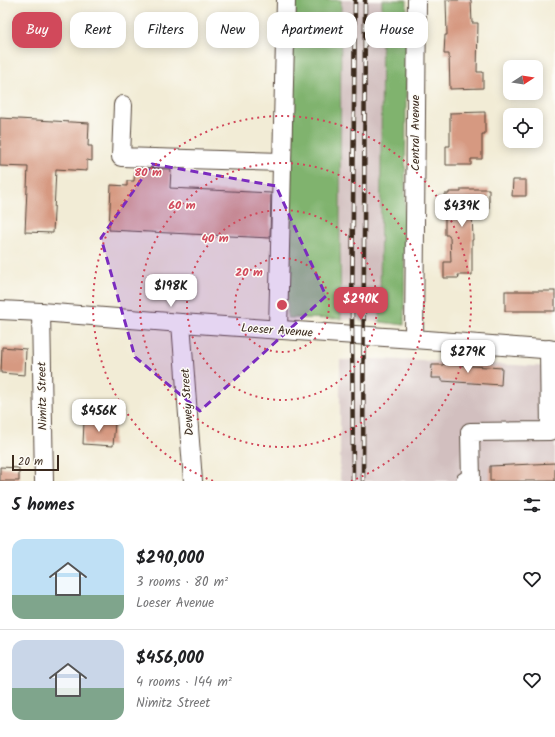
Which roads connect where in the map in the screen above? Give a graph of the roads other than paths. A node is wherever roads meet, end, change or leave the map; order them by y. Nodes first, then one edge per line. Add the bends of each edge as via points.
1 (286, 0) edge
2 (417, 0) edge
3 (123, 105) dead end
4 (282, 162) junction
5 (0, 310) edge
6 (41, 312) junction
7 (181, 324) junction
8 (278, 330) junction
9 (414, 339) junction
10 (552, 350) edge
11 (44, 481) edge
12 (193, 481) edge
13 (465, 481) edge

1 - 4 street
2 - 9 street, Central Avenue
3 - 4 street via 121,156
4 - 8 street
5 - 6 street, Loeser Avenue
6 - 7 street, Loeser Avenue
6 - 11 street, Nimitz Street
7 - 8 street, Loeser Avenue
7 - 12 street, Dewey Street
8 - 9 street, Loeser Avenue
9 - 10 street, Loeser Avenue
10 - 13 street via 550,431 470,432 471,481

